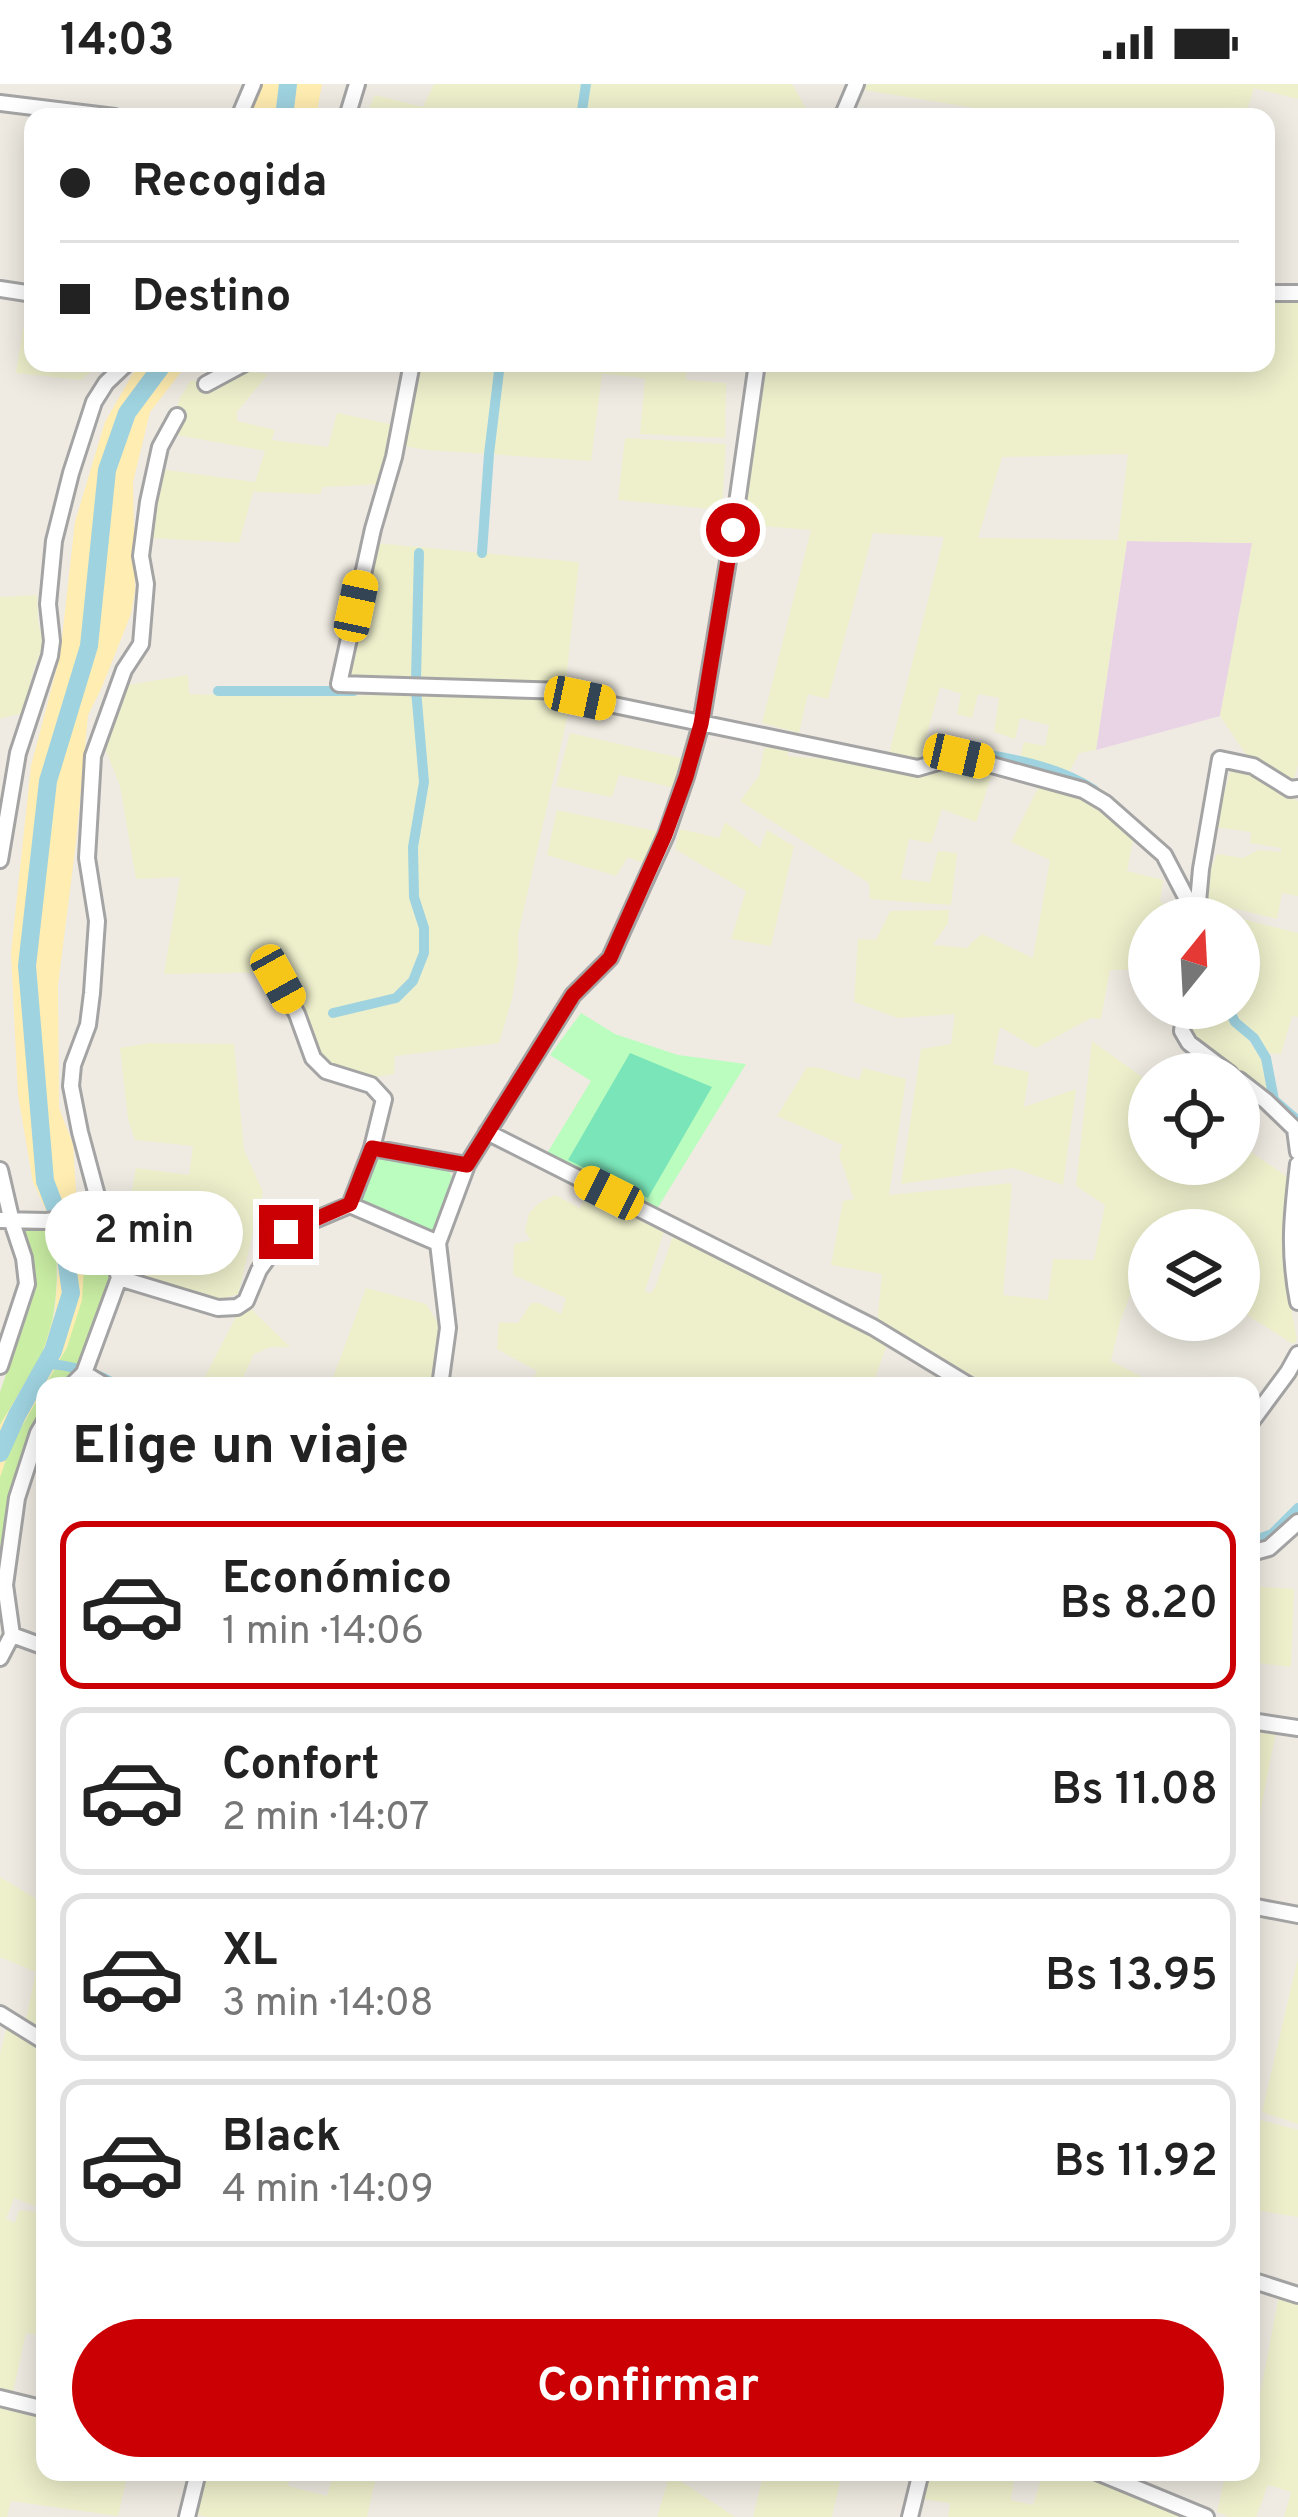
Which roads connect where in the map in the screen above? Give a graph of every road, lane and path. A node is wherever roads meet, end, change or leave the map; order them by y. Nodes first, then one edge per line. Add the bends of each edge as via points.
1 (0, 103) edge
2 (41, 108) edge
3 (118, 372) edge
4 (228, 372) edge
5 (410, 372) edge
6 (756, 372) edge
7 (206, 384) dead end
8 (177, 416) dead end
9 (701, 724) junction
10 (1298, 788) edge
11 (0, 860) edge
12 (1186, 897) edge
13 (1199, 897) edge
14 (278, 979) dead end
15 (1182, 1029) edge
16 (1202, 1053) edge
17 (1260, 1096) edge
18 (487, 1132) junction
19 (372, 1148) junction
20 (1298, 1152) edge
21 (1298, 1164) edge
22 (467, 1165) junction
23 (0, 1170) edge
24 (350, 1204) junction
25 (102, 1214) junction
26 (6, 1221) edge
27 (438, 1243) junction
28 (119, 1278) junction
29 (1298, 1302) edge
30 (1298, 1354) edge
31 (0, 1366) edge
32 (84, 1373) junction
33 (80, 1377) edge
34 (90, 1377) edge
35 (441, 1377) edge
36 (955, 1377) edge
37 (1260, 1410) edge
38 (36, 1439) edge
39 (1298, 1522) edge
40 (1260, 1550) edge
41 (12, 1635) junction
42 (36, 1644) edge
43 (0, 1658) edge
44 (1260, 1722) edge
45 (1298, 1728) edge
46 (1260, 1908) edge
47 (1298, 1915) edge
48 (0, 2014) edge
49 (36, 2036) edge
50 (1260, 2283) edge
51 (1298, 2295) edge
52 (0, 2398) edge
53 (36, 2407) edge
54 (196, 2481) edge
55 (919, 2481) edge
56 (1119, 2481) edge
57 (187, 2517) edge
58 (910, 2517) edge
59 (1206, 2517) edge

1 - 2 street
3 - 11 street via 94,402 54,541 50,656 18,753
4 - 7 street
5 - 9 street via 339,684 566,691
6 - 9 street
8 - 25 street via 160,447 148,502 141,644 93,756 87,859 97,921 88,1025 71,1085
9 - 12 street via 918,768 959,756 1083,790 1164,855
9 - 18 street via 665,835 610,958 573,995
10 - 13 street via 1220,759
14 - 19 street via 313,1058 384,1099
15 - 16 street
17 - 20 street via 1295,1129
18 - 22 street
18 - 36 street via 873,1327
19 - 22 street
19 - 24 street
21 - 29 street via 1290,1233
22 - 27 street
23 - 26 street
24 - 27 street
24 - 28 street via 286,1232 237,1307
25 - 26 street
25 - 28 street
26 - 31 street via 27,1284
27 - 35 street via 448,1328
28 - 32 street
30 - 37 street
32 - 33 street
32 - 34 street
38 - 41 street via 17,1498 5,1585
39 - 40 street
41 - 42 street
41 - 43 street
44 - 45 street
46 - 47 street
48 - 49 street
50 - 51 street
52 - 53 street
54 - 57 street
55 - 58 street
56 - 59 street

